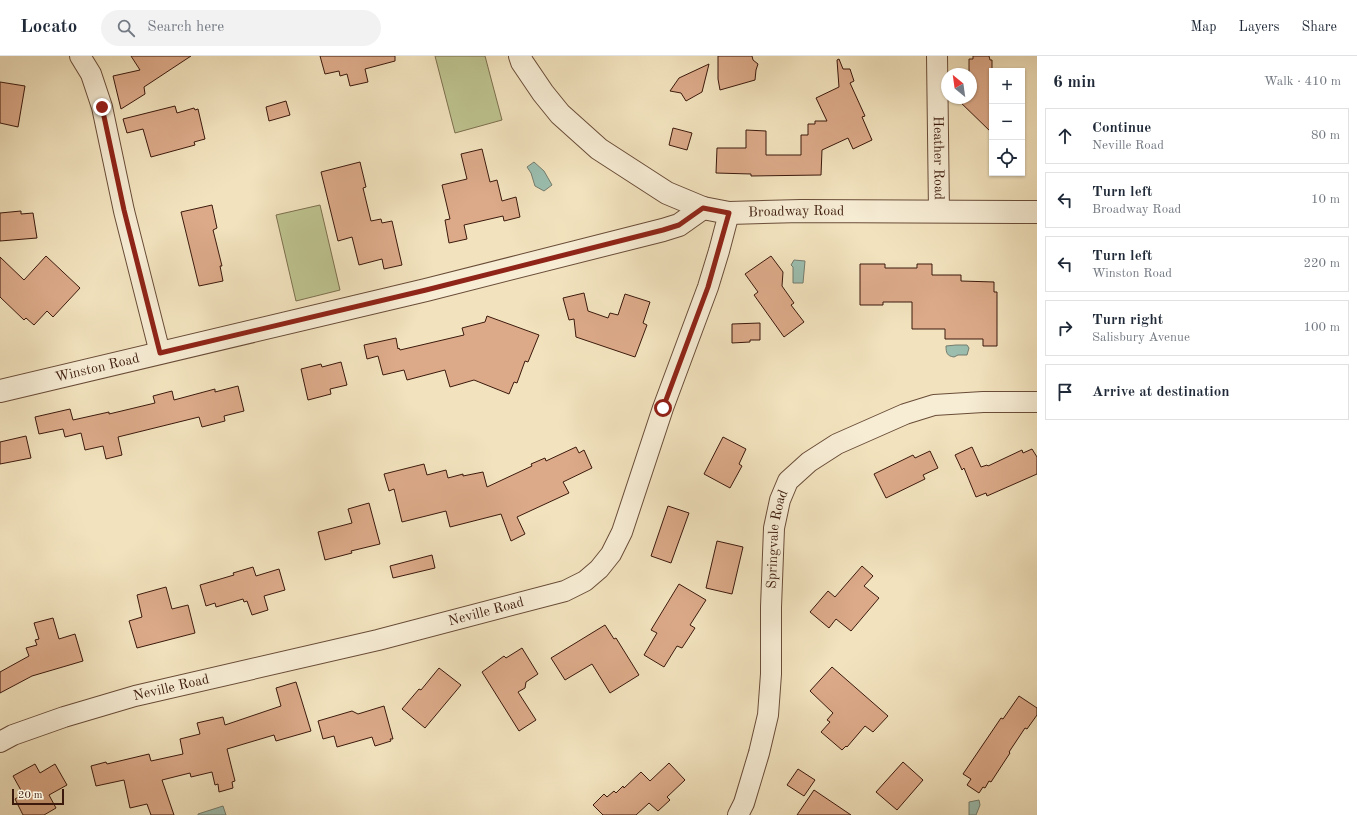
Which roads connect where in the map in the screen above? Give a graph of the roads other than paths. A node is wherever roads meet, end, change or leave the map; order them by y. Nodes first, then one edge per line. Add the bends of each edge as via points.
1 (80, 56) edge
2 (520, 56) edge
3 (937, 56) edge
4 (703, 208) junction
5 (939, 212) junction
6 (1037, 212) edge
7 (729, 213) junction
8 (160, 353) junction
9 (0, 391) edge
10 (1037, 402) edge
11 (0, 742) edge
12 (738, 815) edge

1 - 8 street via 91,74 102,107 124,210
2 - 4 street, Broadway Road via 543,93 560,114 599,149 667,193
3 - 5 street, Heather Road
4 - 7 street, Broadway Road
4 - 8 street, Winston Road via 679,225 663,230
5 - 6 street, Broadway Road
5 - 7 street, Broadway Road
7 - 11 street, Neville Road via 708,287 663,408 622,532 611,554 585,581 565,591 378,640 135,696 64,717
8 - 9 street, Winston Road
10 - 12 street, Springvale Road via 934,405 905,414 837,444 809,462 788,482 780,500 774,528 768,715 746,796

